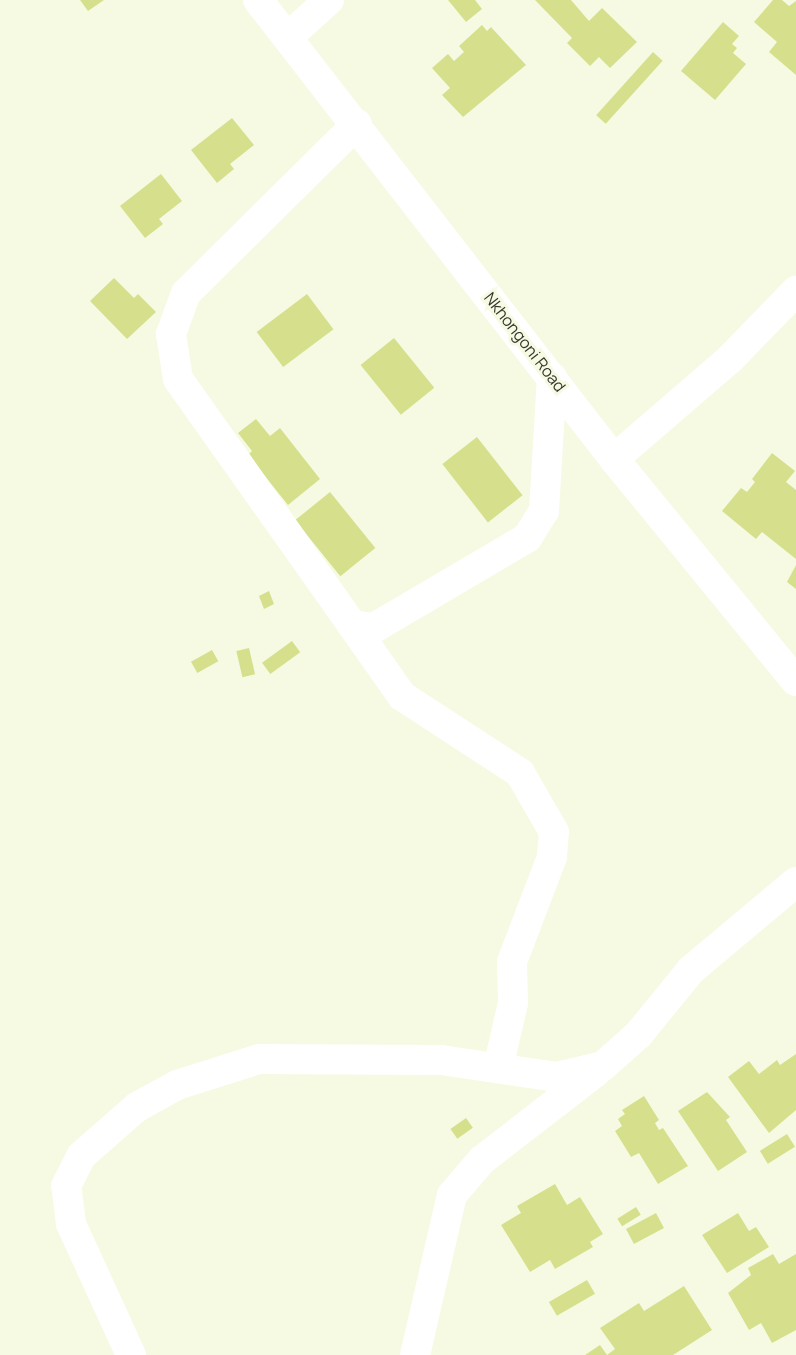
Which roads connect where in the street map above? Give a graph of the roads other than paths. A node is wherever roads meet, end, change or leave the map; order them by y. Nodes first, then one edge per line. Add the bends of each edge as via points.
1 (258, 0) edge
2 (329, 0) edge
3 (288, 37) junction
4 (357, 124) junction
5 (796, 291) edge
6 (552, 377) junction
7 (614, 459) junction
8 (352, 625) junction
9 (796, 681) edge
10 (796, 882) edge
11 (603, 1066) junction
12 (498, 1068) junction
13 (131, 1355) edge
14 (415, 1355) edge

1 - 3 street, Nkhongoni Road
2 - 3 street
3 - 4 street, Nkhongoni Road
4 - 6 street, Nkhongoni Road
4 - 8 street via 186,293 171,334 178,380
5 - 7 street via 730,359
6 - 7 street, Nkhongoni Road
6 - 8 street via 544,511 527,538 374,628
7 - 9 street, Nkhongoni Road
8 - 12 street via 402,696 520,773 554,832 552,857 512,962 513,1003
10 - 11 street via 691,970 638,1035
11 - 12 street via 556,1077
11 - 14 street via 482,1160 452,1195
12 - 13 street via 441,1060 259,1059 177,1085 137,1107 105,1132 81,1156 66,1186 71,1224

